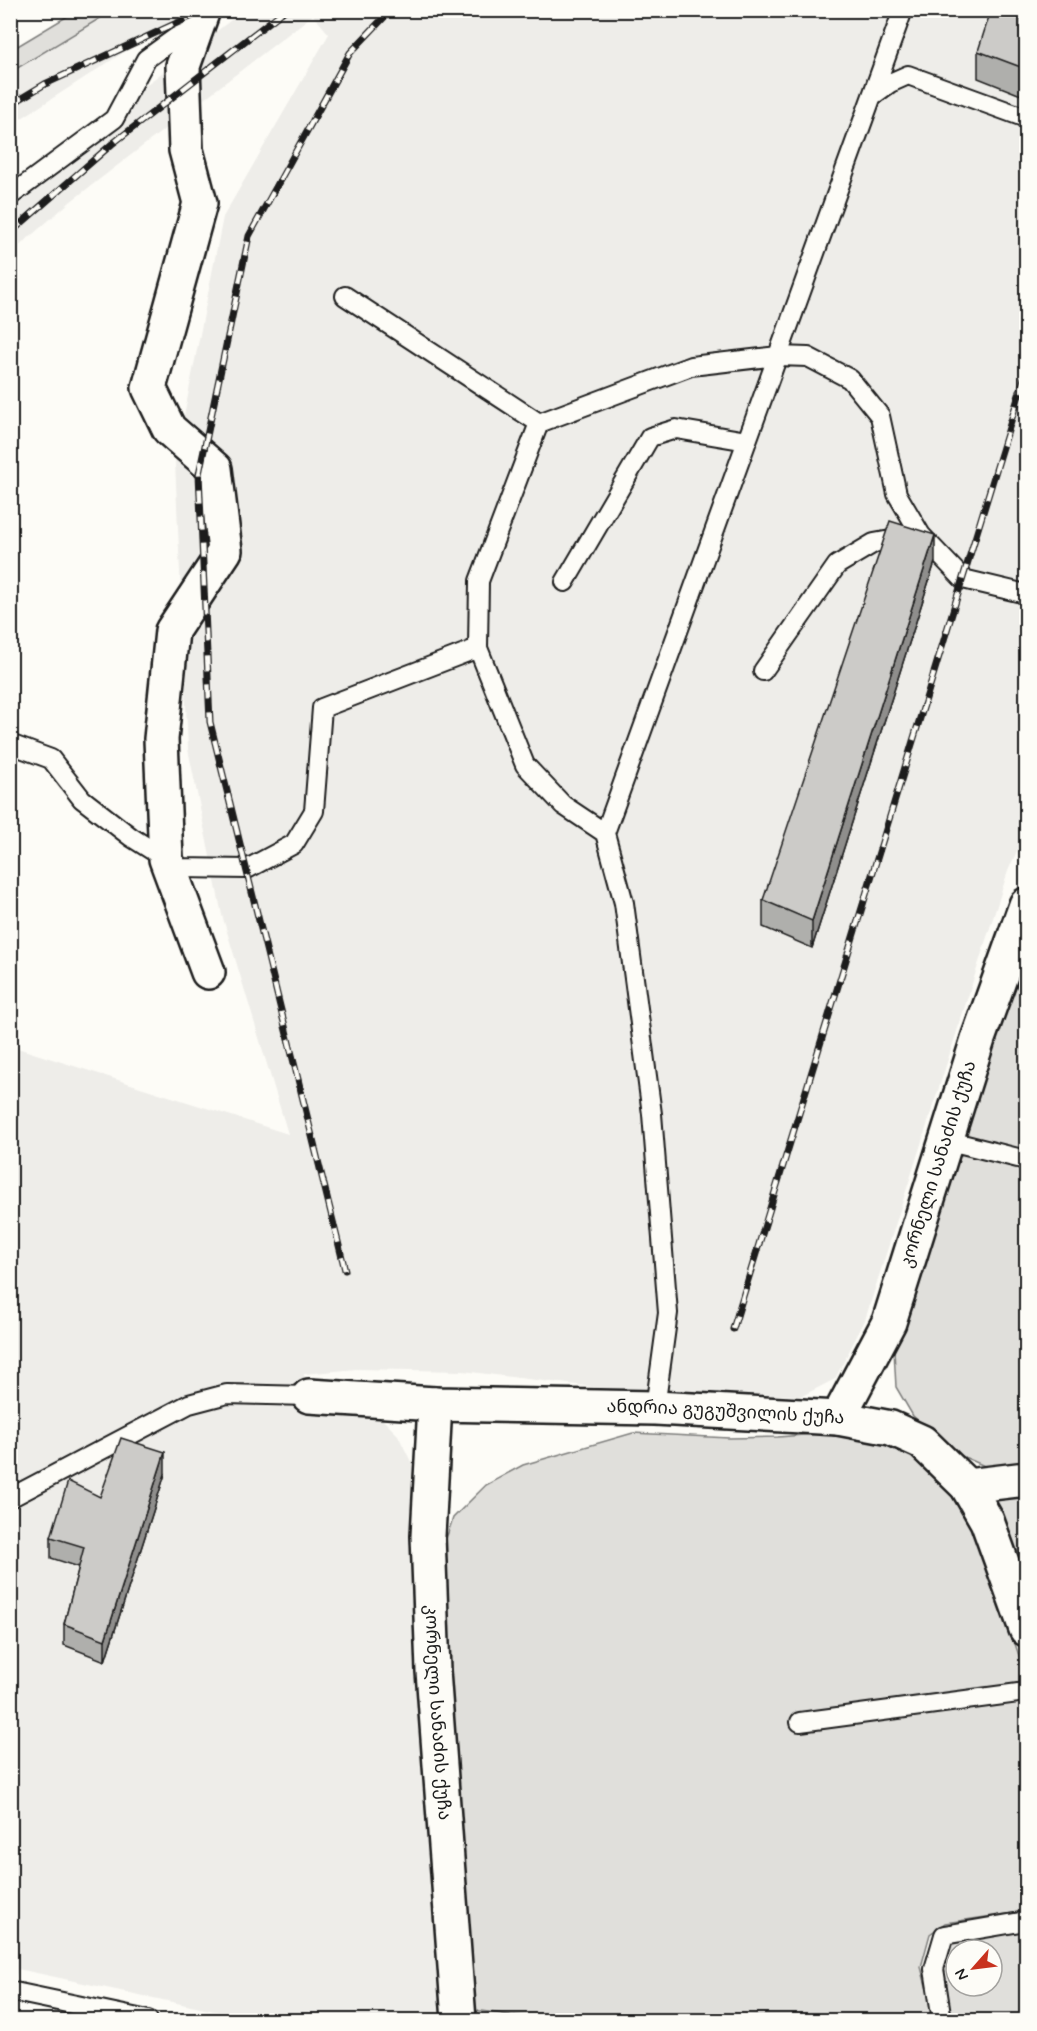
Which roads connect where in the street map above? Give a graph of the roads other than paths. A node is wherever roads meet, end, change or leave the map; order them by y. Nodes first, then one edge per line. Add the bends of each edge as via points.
1 (903, 10) edge
2 (201, 16) edge
3 (872, 96) junction
4 (1026, 118) edge
5 (10, 196) edge
6 (345, 296) dead end
7 (778, 356) junction
8 (539, 423) junction
9 (747, 441) junction
10 (921, 535) junction
11 (565, 582) dead end
12 (1026, 594) edge
13 (478, 648) junction
14 (763, 671) dead end
15 (10, 744) edge
16 (605, 833) junction
17 (166, 859) junction
18 (1026, 905) edge
19 (208, 972) dead end
20 (946, 1140) junction
21 (1026, 1160) edge
22 (309, 1396) joint
23 (435, 1404) junction
24 (655, 1408) junction
25 (838, 1418) junction
26 (1026, 1479) edge
27 (967, 1486) junction
28 (10, 1498) edge
29 (1026, 1629) edge
30 (1026, 1692) edge
31 (800, 1722) dead end
32 (1026, 1921) edge
33 (10, 1991) edge
34 (148, 2020) edge
35 (463, 2020) edge
36 (942, 2020) edge

1 - 3 lane
2 - 5 lane via 146,59 114,119
2 - 17 street via 183,66 186,150 200,203 149,388 168,429 215,469 225,551 172,631 161,739
3 - 4 lane via 908,75
3 - 7 lane
6 - 8 lane
7 - 8 lane via 691,366
7 - 9 lane
7 - 10 lane via 808,357 850,379 880,416 897,494
8 - 13 lane via 479,581
9 - 11 lane via 676,429 650,437
9 - 16 lane
10 - 12 lane via 963,579
10 - 14 lane via 874,543 837,565
13 - 16 lane via 525,765 563,805
13 - 17 lane via 322,708 314,811 294,844 247,869 180,868
15 - 17 lane via 51,759 82,799
16 - 24 lane via 624,903 652,1114 668,1313
17 - 19 street
18 - 20 street, კორნელი სანაძის ქუჩა
20 - 21 lane
20 - 25 street, კორნელი სანაძის ქუჩა via 889,1322
22 - 23 street, ანდრია გუგუშვილის ქუჩა
22 - 28 lane via 227,1394 189,1404
23 - 24 street, ანდრია გუგუშვილის ქუჩა
23 - 35 street, კორნელი სანაძის ქუჩა via 428,1536 433,1671
24 - 25 street, ანდრია გუგუშვილის ქუჩა
25 - 27 street, ანდრია გუგუშვილის ქუჩა via 891,1428 922,1442
26 - 27 street
27 - 29 street, ანდრია გუგუშვილის ქუჩა via 987,1521
30 - 31 lane
32 - 36 lane via 944,1935 934,1969
33 - 34 lane

